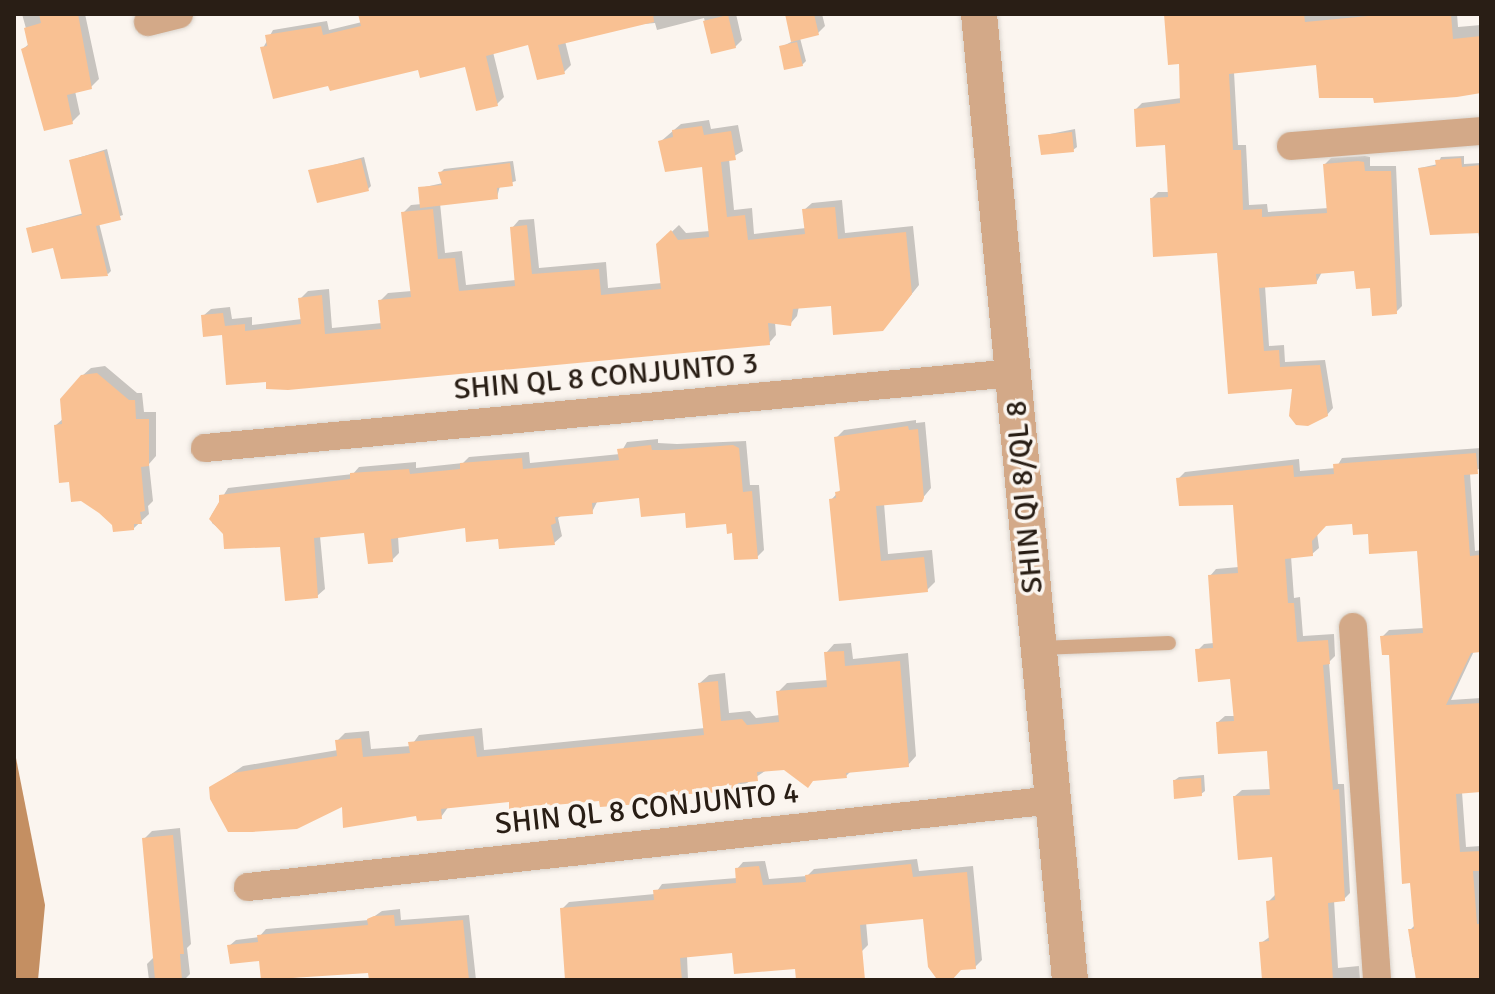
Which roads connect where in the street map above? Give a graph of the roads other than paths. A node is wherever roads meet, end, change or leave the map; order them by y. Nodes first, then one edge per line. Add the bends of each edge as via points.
1 (179, 14) edge
2 (979, 14) edge
3 (148, 22) dead end
4 (1481, 131) edge
5 (1291, 146) dead end
6 (1013, 373) junction
7 (205, 448) dead end
8 (1353, 627) dead end
9 (1169, 643) dead end
10 (1039, 648) junction
11 (1054, 800) junction
12 (248, 887) dead end
13 (1070, 980) edge
14 (1377, 980) edge

1 - 3 street
2 - 6 street, SHIN QI 8/QL 8
4 - 5 street
6 - 7 street, SHIN QL 8 CONJUNTO 3
6 - 10 street, SHIN QI 8/QL 8
8 - 14 street
9 - 10 lane
10 - 11 street, SHIN QI 8/QL 8
11 - 12 street, SHIN QL 8 CONJUNTO 4
11 - 13 street, SHIN QI 8/QL 8

